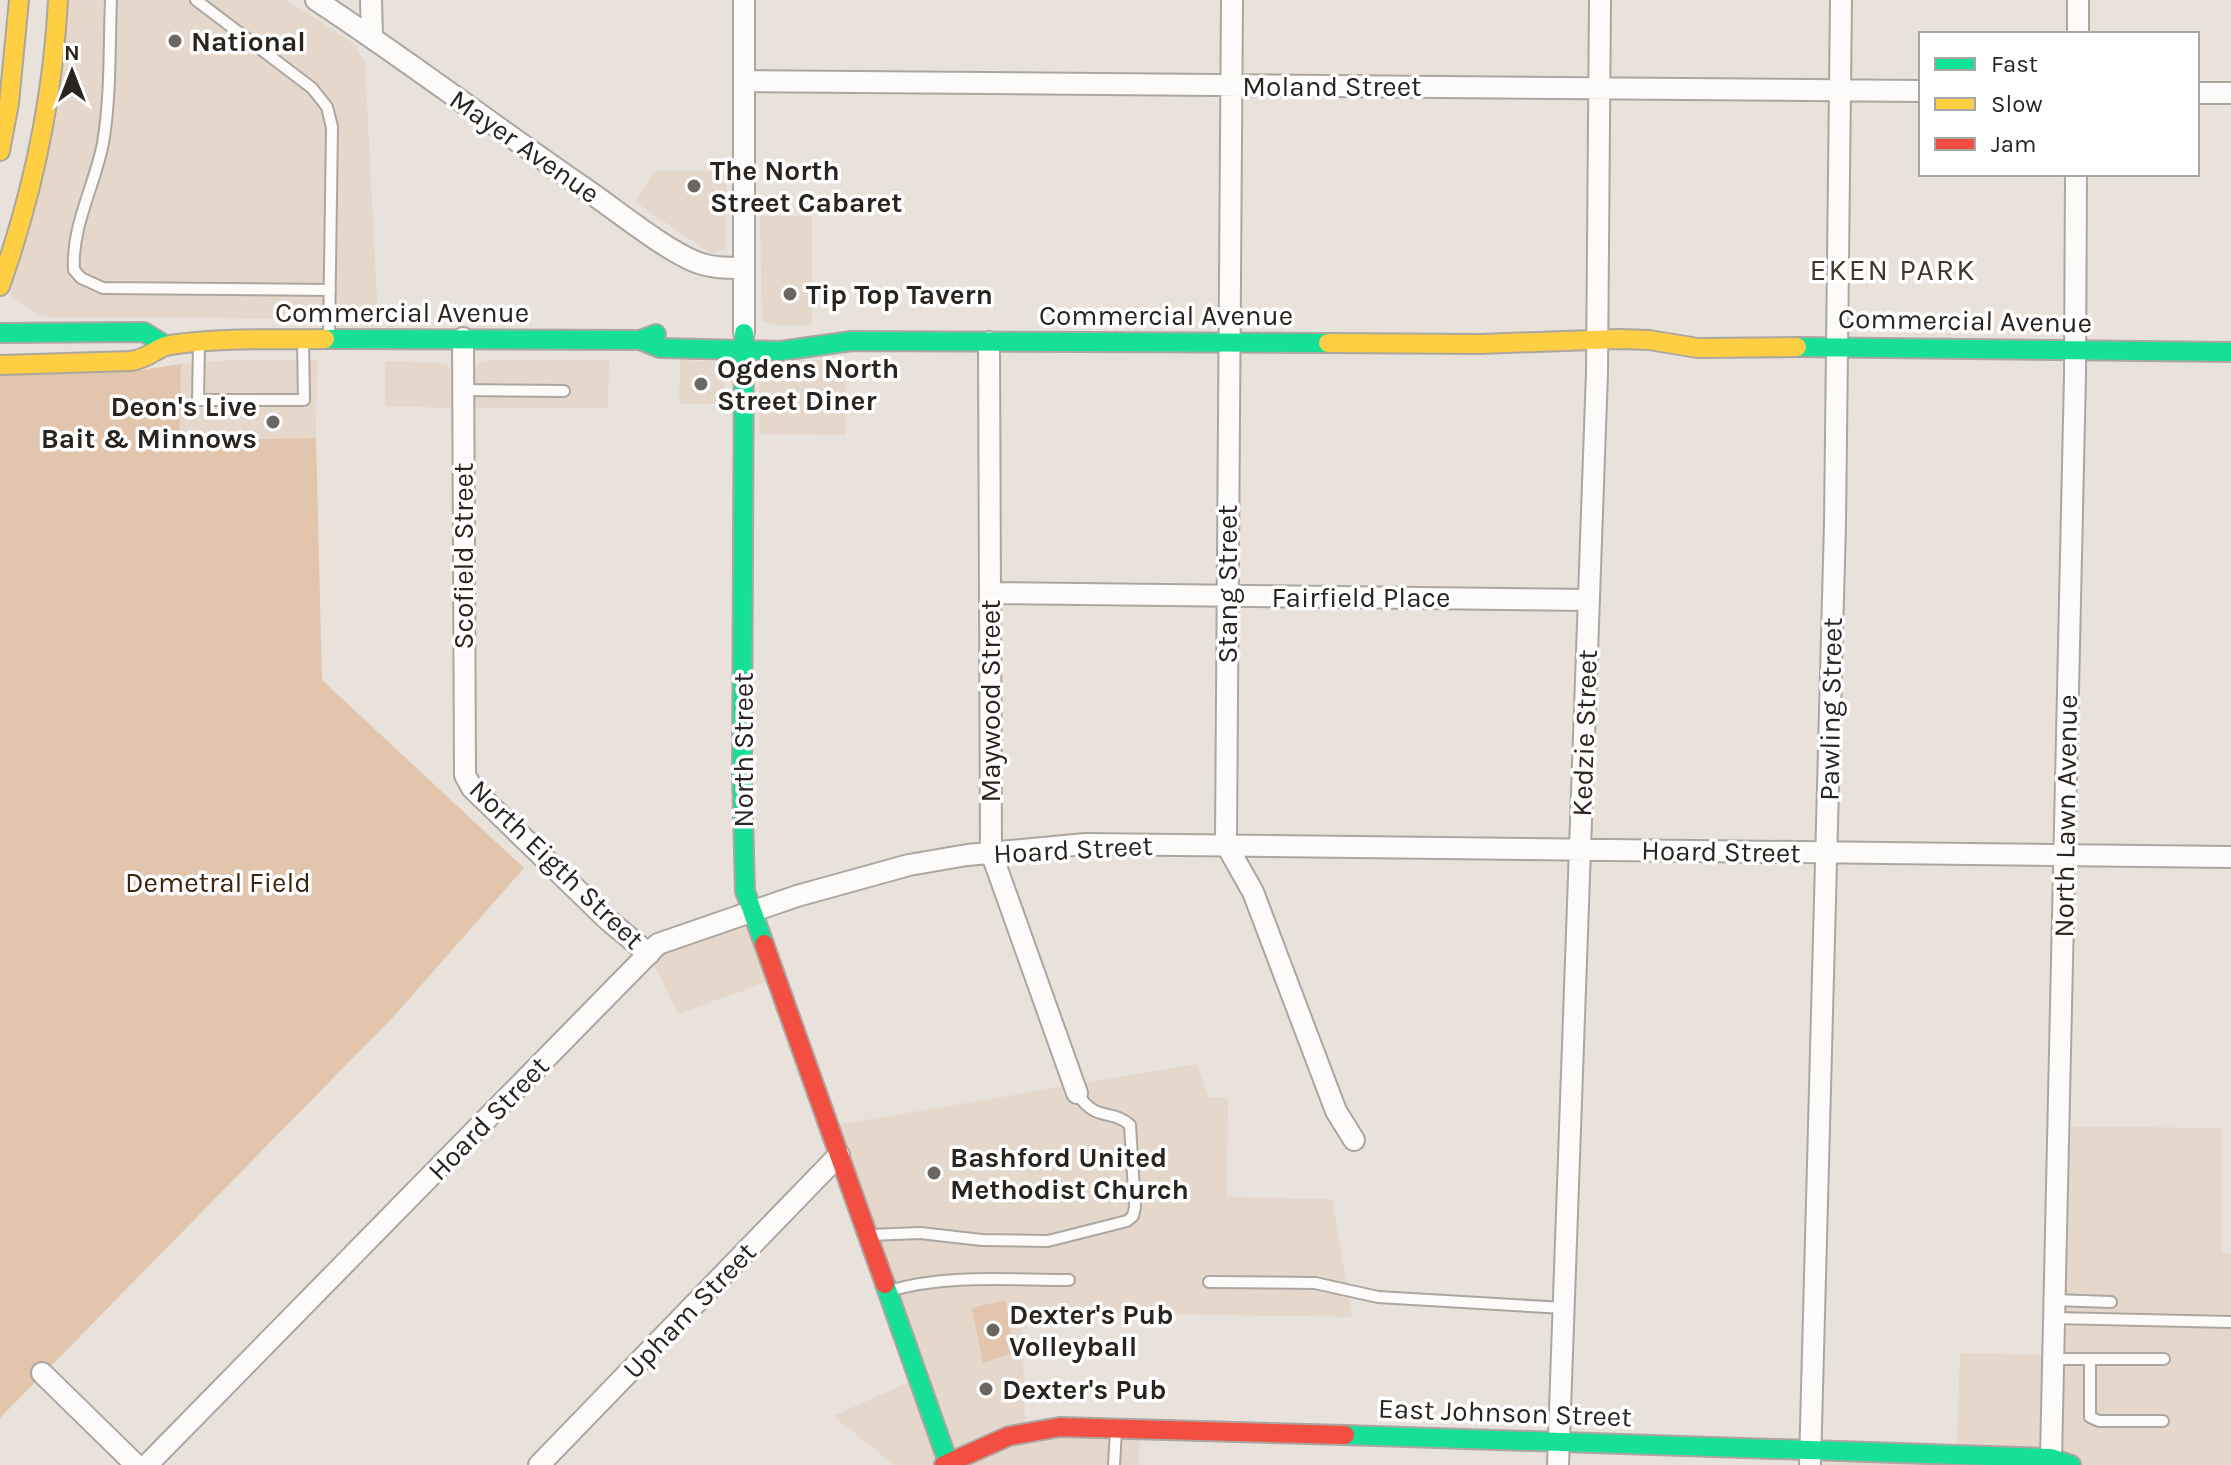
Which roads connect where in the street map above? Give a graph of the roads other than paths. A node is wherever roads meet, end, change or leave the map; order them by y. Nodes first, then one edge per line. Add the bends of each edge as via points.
1 (19, 0) edge
2 (58, 0) edge
3 (111, 0) edge
4 (196, 0) edge
5 (316, 0) edge
6 (371, 0) edge
7 (744, 0) edge
8 (1232, 0) edge
9 (1600, 0) edge
10 (1841, 0) edge
11 (2078, 0) edge
12 (2078, 32) edge
13 (372, 37) junction
14 (744, 81) junction
15 (1230, 85) junction
16 (1599, 88) junction
17 (1840, 90) junction
18 (1919, 91) edge
19 (2199, 93) edge
20 (2231, 93) edge
21 (0, 151) edge
22 (2076, 176) edge
23 (743, 268) junction
24 (0, 286) edge
25 (330, 290) junction
26 (0, 333) edge
27 (463, 338) junction
28 (329, 339) junction
29 (303, 340) junction
30 (744, 341) junction
31 (852, 341) junction
32 (199, 342) junction
33 (989, 342) junction
34 (1228, 343) junction
35 (165, 345) junction
36 (1838, 346) junction
37 (1698, 348) junction
38 (2075, 349) junction
39 (2231, 352) edge
40 (1612, 353) junction
41 (0, 365) edge
42 (463, 390) junction
43 (564, 391) dead end
44 (990, 593) junction
45 (1226, 596) junction
46 (1589, 600) junction
47 (465, 775) joint
48 (1227, 846) junction
49 (1580, 849) junction
50 (991, 852) junction
51 (1826, 853) junction
52 (2065, 856) junction
53 (2231, 857) edge
54 (753, 912) junction
55 (649, 954) junction
56 (1077, 1093) joint
57 (1354, 1140) dead end
58 (839, 1155) junction
59 (868, 1236) junction
60 (1069, 1280) dead end
61 (1209, 1282) dead end
62 (887, 1291) junction
63 (2111, 1302) dead end
64 (1564, 1308) junction
65 (2054, 1309) junction
66 (2231, 1322) edge
67 (2053, 1359) junction
68 (2090, 1359) junction
69 (2164, 1359) dead end
70 (42, 1373) dead end
71 (2163, 1421) dead end
72 (1116, 1428) junction
73 (1559, 1441) junction
74 (1810, 1457) edge
75 (1898, 1459) edge
76 (2061, 1462) edge
77 (947, 1464) edge
78 (136, 1465) edge
79 (147, 1465) edge
80 (539, 1465) edge
81 (1114, 1465) edge
82 (1558, 1465) edge

1 - 21 street
2 - 24 street via 46,113 29,198
3 - 25 lane via 103,145 77,237 74,270 103,288
4 - 25 lane via 312,88 327,107 332,127
5 - 13 street, Mayer Avenue
6 - 13 street
7 - 14 street, North Street
8 - 15 street, Stang Street
9 - 16 street, Kedzie Street
10 - 17 street, Pawling Street
11 - 12 street
13 - 23 street, Mayer Avenue via 681,253 713,267
14 - 15 street, Moland Street
14 - 23 street, North Street
15 - 16 street, Moland Street
15 - 34 street, Stang Street
16 - 17 street, Moland Street
16 - 40 street, Kedzie Street
17 - 18 street, Moland Street
17 - 36 street, Pawling Street
19 - 20 street
22 - 38 street, North Lawn Avenue
23 - 30 street, North Street
25 - 28 lane
26 - 35 street, Commercial Avenue via 144,332
27 - 28 street, Commercial Avenue
27 - 30 street, Commercial Avenue via 640,340 660,348
27 - 42 street, Scofield Street
28 - 29 street, Commercial Avenue
29 - 32 street, Commercial Avenue
29 - 32 lane via 304,400 198,400
30 - 31 street, Commercial Avenue via 774,332
30 - 31 street, Commercial Avenue via 794,351
30 - 54 street, North Street via 743,874
31 - 33 street, Commercial Avenue
32 - 35 street, Commercial Avenue
33 - 34 street, Commercial Avenue
33 - 44 street, Maywood Street
34 - 40 street, Commercial Avenue via 1480,344 1549,355
34 - 45 street, Stang Street
35 - 41 street, Commercial Avenue via 146,359
36 - 37 street, Commercial Avenue
36 - 38 street, Commercial Avenue
36 - 51 street, Pawling Street
37 - 40 street, Commercial Avenue via 1678,354
37 - 40 street, Commercial Avenue via 1649,340
38 - 39 street, Commercial Avenue
38 - 52 street, North Lawn Avenue
40 - 46 street, Kedzie Street
42 - 43 lane
42 - 47 street, Scofield Street
44 - 45 street, Fairfield Place
44 - 50 street, Maywood Street
45 - 46 street, Fairfield Place
45 - 48 street, Stang Street
46 - 49 street, Kedzie Street
47 - 55 street, North Eigth Street via 472,788
48 - 49 street, Hoard Street
48 - 50 street, Hoard Street via 1085,844
48 - 57 street, Stang Street via 1253,892 1336,1111
49 - 51 street, Hoard Street
49 - 64 street, Kedzie Street
50 - 54 street, Hoard Street via 857,878
50 - 56 street, Maywood Street
51 - 52 street, Hoard Street
51 - 74 street, Pawling Street
52 - 53 street, Hoard Street
52 - 65 street, North Lawn Avenue
54 - 55 street, Hoard Street via 664,940
54 - 58 street, North Street
55 - 79 street, Hoard Street
56 - 59 lane via 1095,1113 1130,1125 1135,1207 1127,1221 1048,1241 920,1233
58 - 59 street, North Street
58 - 80 street, Upham Street
59 - 62 street, North Street
60 - 62 lane via 947,1280
61 - 64 lane via 1315,1283 1378,1297
62 - 77 street, North Street
63 - 65 lane
64 - 73 street, Kedzie Street
65 - 66 lane
65 - 67 street, North Lawn Avenue
67 - 68 lane
67 - 76 street, North Lawn Avenue
68 - 69 lane
68 - 71 lane via 2088,1413 2093,1420
70 - 78 street
72 - 73 street, East Johnson Street
72 - 77 street, East Johnson Street via 1046,1427 1006,1435
72 - 81 lane
73 - 74 street, East Johnson Street
73 - 82 street, Kedzie Street
74 - 75 street, East Johnson Street
75 - 76 street, East Johnson Street

